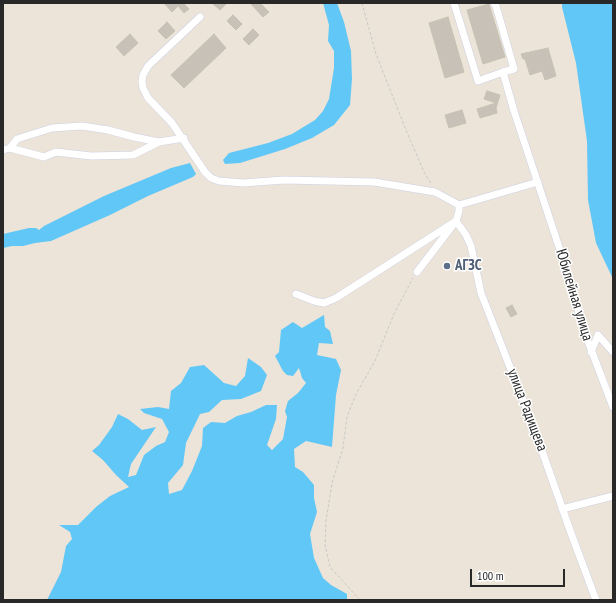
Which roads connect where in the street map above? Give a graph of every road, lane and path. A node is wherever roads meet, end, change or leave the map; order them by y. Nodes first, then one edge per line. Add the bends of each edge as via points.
1 (362, 3) edge
2 (454, 3) edge
3 (494, 3) edge
4 (200, 17) dead end
5 (502, 72) junction
6 (184, 138) junction
7 (159, 142) junction
8 (7, 149) edge
9 (538, 182) junction
10 (435, 192) junction
11 (459, 205) junction
12 (456, 221) junction
13 (417, 272) joint
14 (296, 294) dead end
15 (591, 352) junction
16 (613, 352) edge
17 (613, 407) edge
18 (613, 496) edge
19 (562, 509) junction
20 (360, 600) edge
21 (596, 600) edge

1 - 10 path via 376,54 412,144
2 - 5 street via 478,81
3 - 5 street via 514,69
4 - 6 street via 148,66 142,81 148,98
5 - 9 street, Юбилейная улица
6 - 7 street
6 - 10 street via 205,172 219,181 374,182
7 - 8 street via 133,155 91,156 56,152 44,158
7 - 8 street via 82,126 52,128 16,139
9 - 11 street
9 - 15 street, Юбилейная улица
10 - 11 street
11 - 12 street via 460,211
12 - 13 street
12 - 14 street via 336,298 324,303
12 - 19 street, улица Радищева via 471,246 481,293 536,430
13 - 20 path via 405,291 375,361 356,394 347,417 343,448 331,491 325,545 330,567
15 - 16 street via 598,335
15 - 17 street, Юбилейная улица
18 - 19 street
19 - 21 street, улица Радищева

